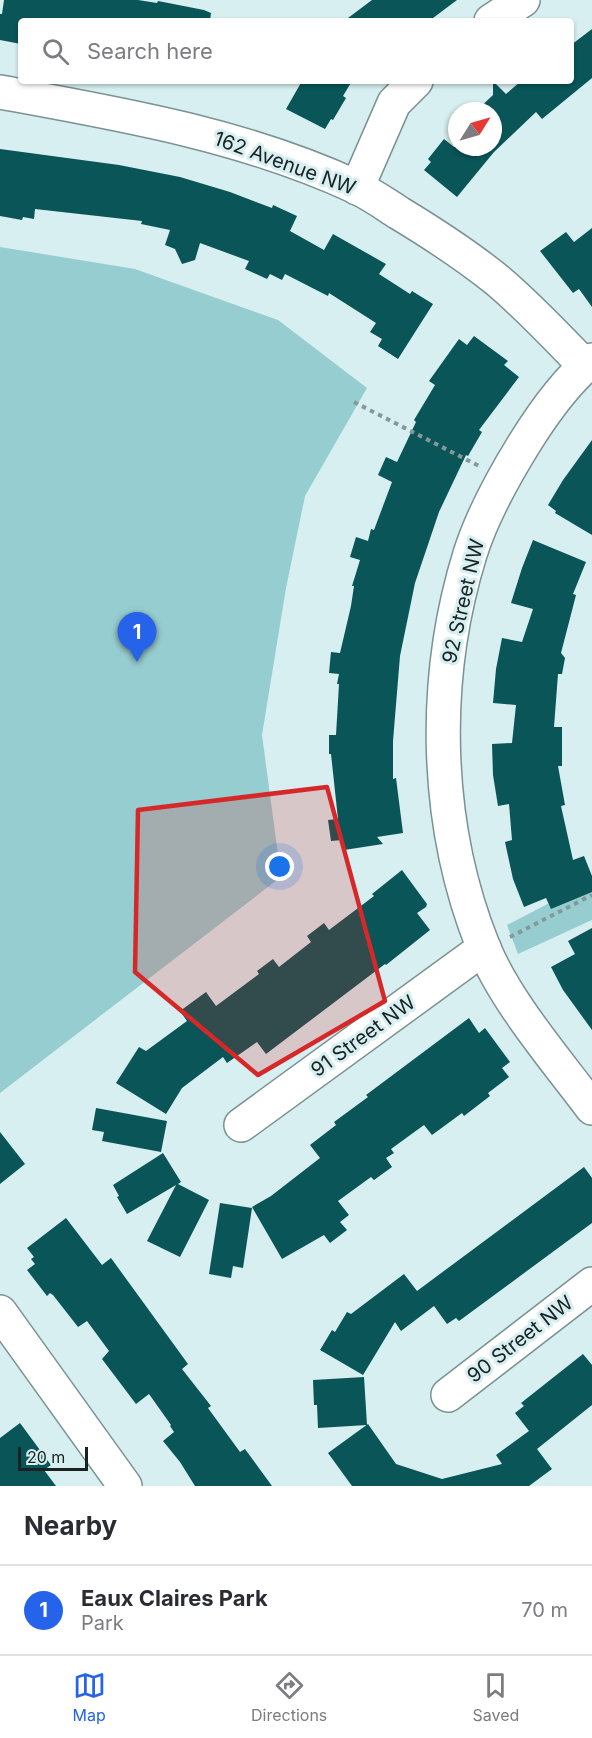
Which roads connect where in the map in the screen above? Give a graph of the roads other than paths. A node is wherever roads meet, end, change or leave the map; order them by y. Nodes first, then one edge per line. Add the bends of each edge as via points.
1 (523, 0) edge
2 (496, 18) edge
3 (413, 84) edge
4 (0, 92) edge
5 (357, 188) junction
6 (588, 363) edge
7 (484, 948) junction
8 (592, 1108) edge
9 (241, 1125) dead end
10 (592, 1284) edge
11 (0, 1312) edge
12 (448, 1395) dead end
13 (125, 1486) edge

1 - 2 street
3 - 5 street via 394,103
4 - 5 street, 162 Avenue NW via 210,135 283,158
5 - 6 street, 162 Avenue NW via 426,229 496,279
6 - 7 street, 92 Street NW via 533,430 502,480 470,553 452,633 444,734 446,798 454,854
7 - 8 street, 92 Street NW via 517,1005
7 - 9 street, 91 Street NW
10 - 12 street, 90 Street NW
11 - 13 street

